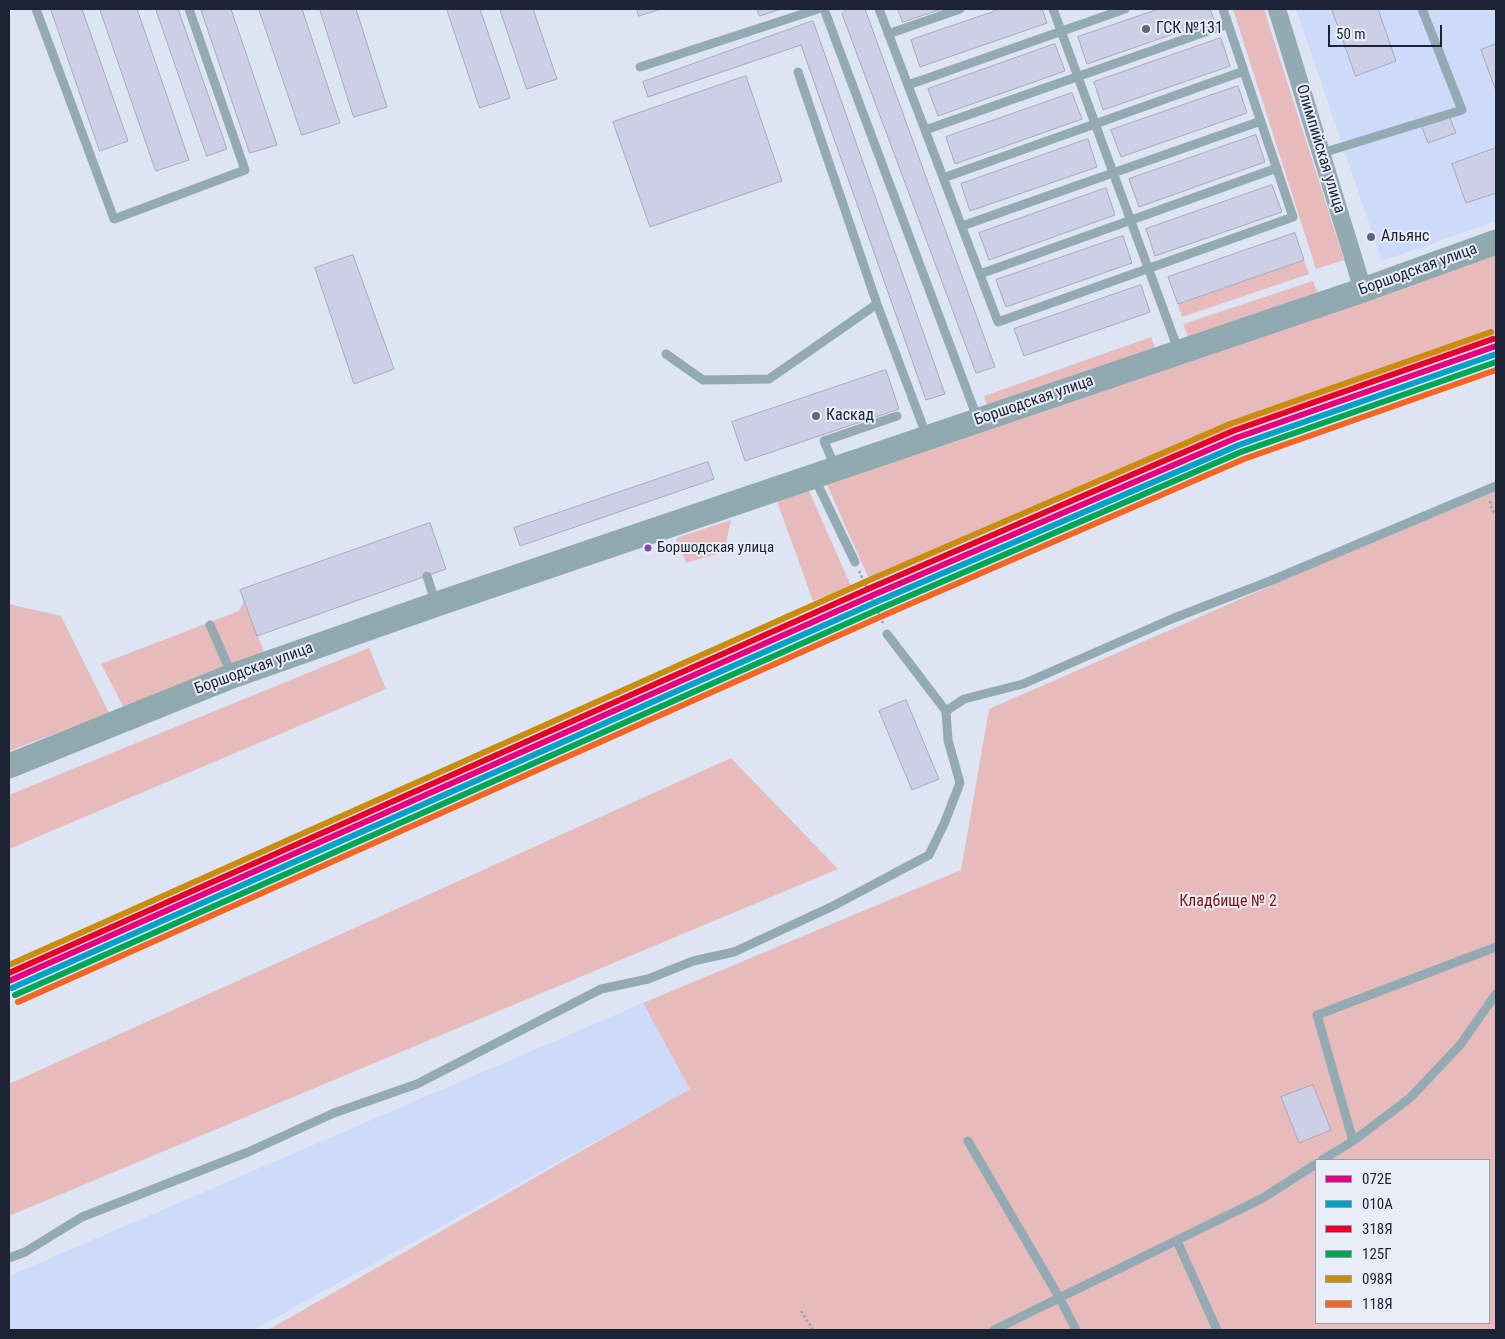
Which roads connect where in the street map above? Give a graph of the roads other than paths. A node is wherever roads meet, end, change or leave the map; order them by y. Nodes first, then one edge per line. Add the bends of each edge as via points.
1 (36, 9) edge
2 (189, 9) edge
3 (818, 9) edge
4 (824, 9) edge
5 (879, 9) edge
6 (960, 9) edge
7 (1053, 9) edge
8 (1125, 9) edge
9 (1224, 9) edge
10 (1276, 9) edge
11 (1422, 9) edge
12 (1228, 24) junction
13 (1061, 31) junction
14 (888, 34) junction
15 (640, 67) dead end
16 (1244, 71) junction
17 (798, 72) dead end
18 (1078, 76) junction
19 (908, 85) junction
20 (1261, 121) junction
21 (1095, 124) junction
22 (925, 130) junction
23 (1322, 153) junction
24 (1277, 168) junction
25 (1113, 173) junction
26 (943, 178) junction
27 (1130, 220) junction
28 (962, 226) junction
29 (1496, 242) edge
30 (1148, 268) junction
31 (980, 274) junction
32 (1363, 290) junction
33 (877, 304) junction
34 (1179, 352) junction
35 (666, 354) dead end
36 (897, 416) dead end
37 (978, 420) junction
38 (927, 437) junction
39 (824, 472) junction
40 (1496, 486) edge
41 (855, 562) road end
42 (427, 576) dead end
43 (436, 604) junction
44 (210, 625) dead end
45 (887, 634) road end
46 (232, 676) junction
47 (946, 710) junction
48 (9, 766) edge
49 (1496, 947) edge
50 (1496, 994) edge
51 (968, 1141) dead end
52 (1353, 1141) junction
53 (1324, 1159) edge
54 (1315, 1165) edge
55 (1176, 1241) junction
56 (9, 1258) edge
57 (1060, 1297) junction
58 (994, 1330) edge
59 (1076, 1330) edge
60 (1217, 1330) edge

1 - 2 lane via 114,219 245,170
3 - 15 lane
4 - 37 lane
5 - 14 lane
6 - 14 lane
7 - 13 lane
8 - 13 lane
9 - 12 lane
10 - 23 street, Олимпийская улица
11 - 23 lane via 1462,110
12 - 16 lane
12 - 18 lane
13 - 18 lane
13 - 19 lane
14 - 19 lane
16 - 20 lane
16 - 21 lane
17 - 33 lane
18 - 21 lane
18 - 22 lane
19 - 22 lane
20 - 24 lane
20 - 25 lane
21 - 25 lane
21 - 26 lane
22 - 26 lane
23 - 32 street, Олимпийская улица
24 - 27 lane
24 - 30 lane via 1294,217
25 - 27 lane
25 - 28 lane
26 - 28 lane
27 - 30 lane
27 - 31 lane
28 - 31 lane
29 - 32 street, Боршодская улица
30 - 31 lane via 998,322
30 - 34 lane
32 - 34 street, Боршодская улица
33 - 35 lane via 769,379 703,380
33 - 38 lane
34 - 37 street, Боршодская улица
36 - 39 lane via 824,441
37 - 38 street, Боршодская улица
38 - 39 street, Боршодская улица
39 - 41 lane
39 - 43 street, Боршодская улица
40 - 47 lane via 1174,618 1023,684 964,699
42 - 43 lane
43 - 46 street, Боршодская улица
44 - 46 lane
45 - 47 lane
46 - 48 street, Боршодская улица
47 - 56 lane via 948,740 960,783 929,855 833,906 734,952 693,961 648,979 601,990 417,1084 334,1113 248,1152 82,1217 25,1252
49 - 52 lane via 1316,1014
50 - 52 lane via 1460,1045 1410,1098
51 - 57 lane
52 - 53 lane
54 - 55 lane via 1263,1198
55 - 57 lane
55 - 60 lane
57 - 58 lane
57 - 59 lane

